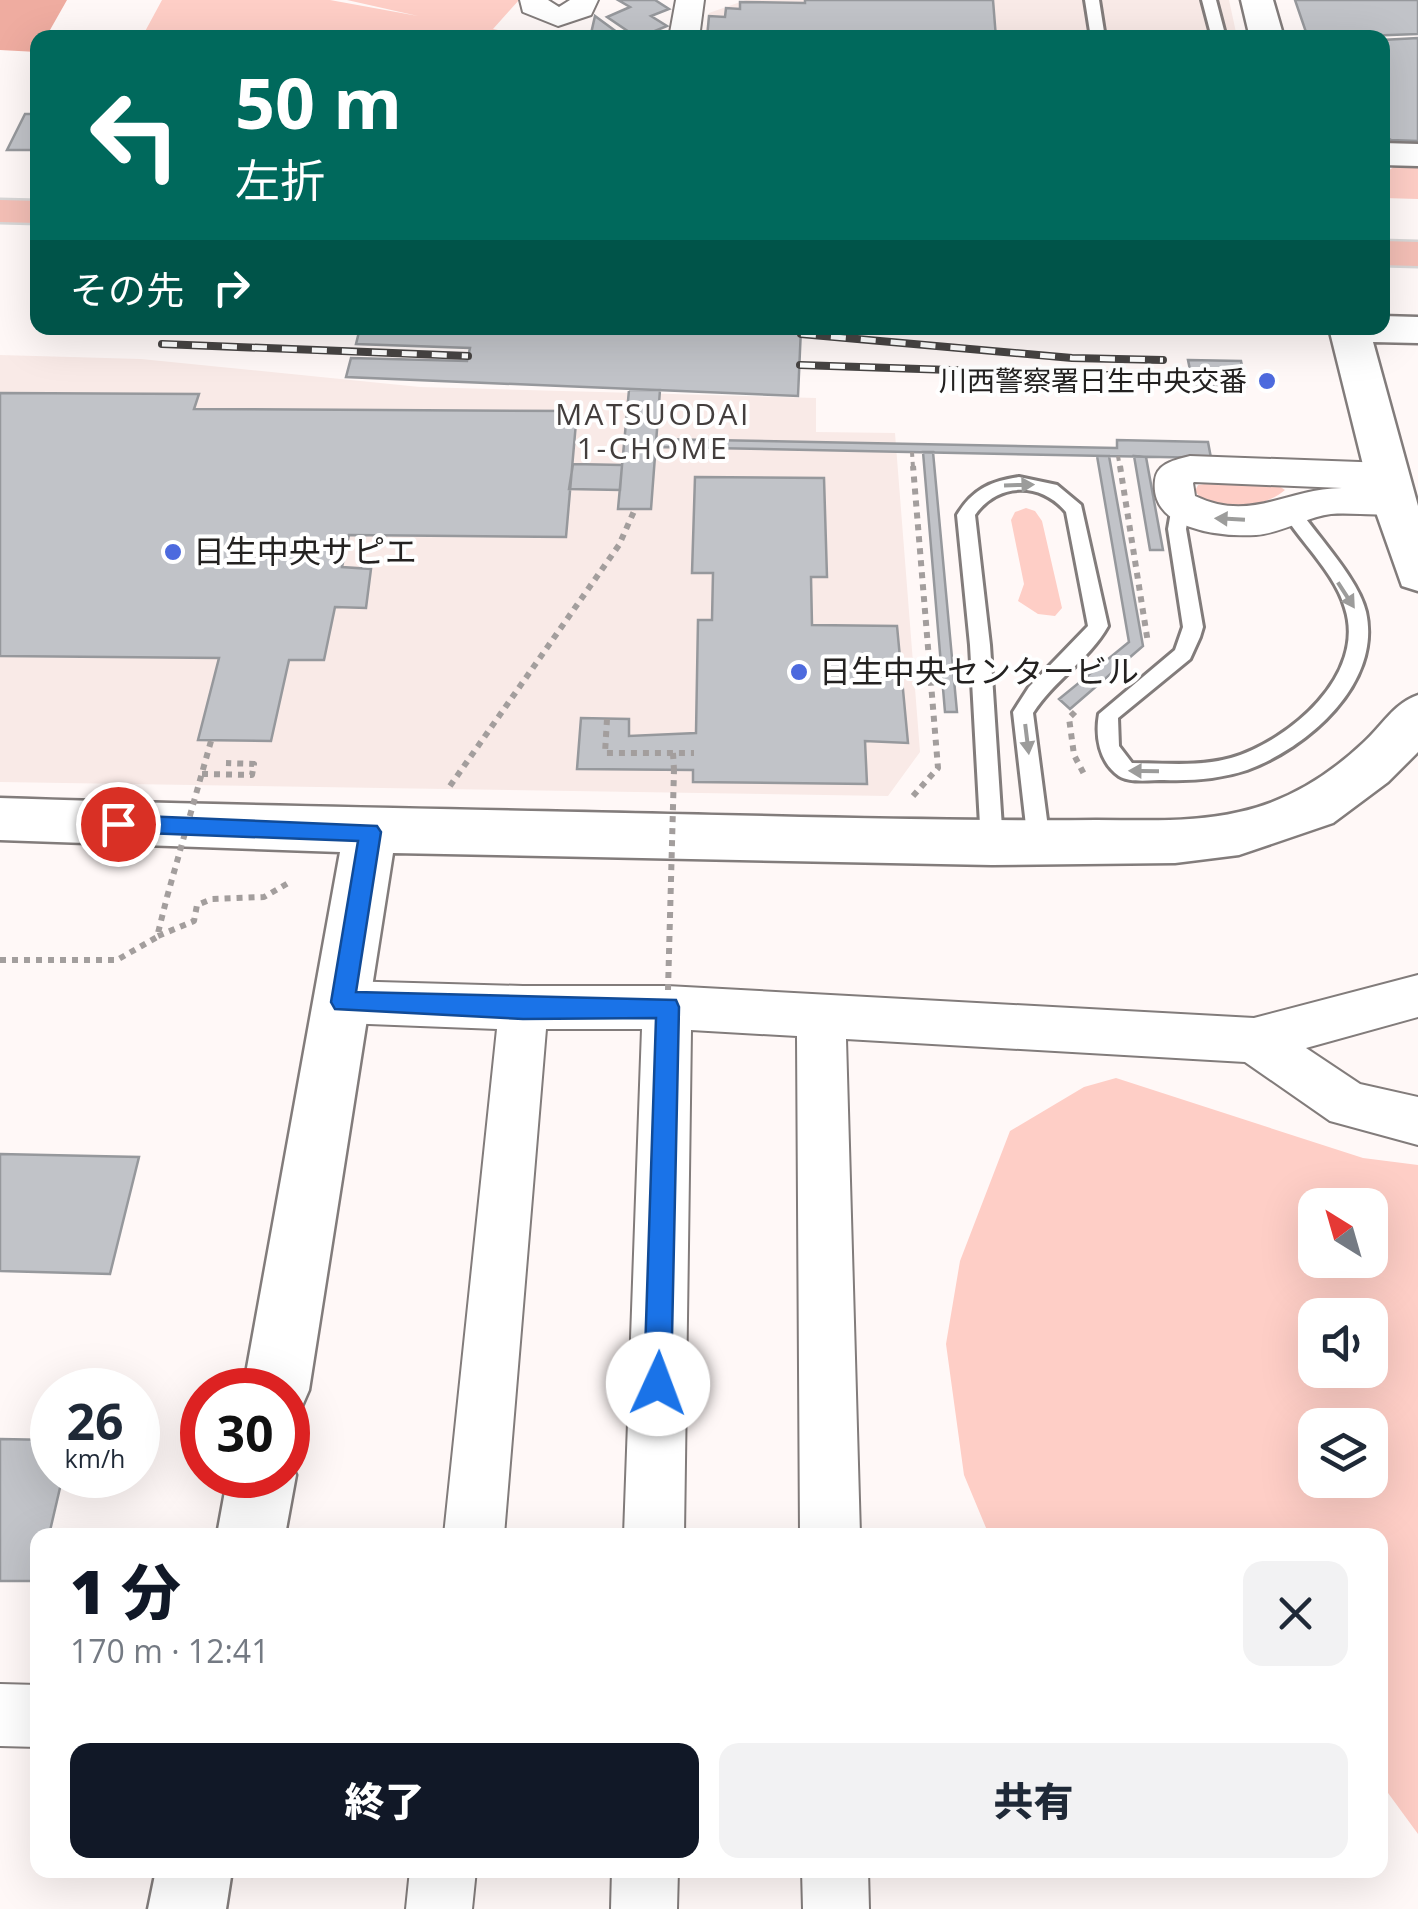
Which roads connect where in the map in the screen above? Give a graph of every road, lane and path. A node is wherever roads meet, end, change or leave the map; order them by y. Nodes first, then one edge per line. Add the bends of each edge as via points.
1 (534, 0) edge
2 (584, 0) edge
3 (1092, 0) edge
4 (1209, 0) edge
5 (1258, 0) edge
6 (698, 2) edge
7 (687, 30) edge
8 (1097, 30) edge
9 (1217, 30) edge
10 (1266, 30) edge
11 (1390, 154) edge
12 (1418, 155) edge
13 (0, 184) edge
14 (30, 185) edge
15 (0, 211) edge
16 (30, 212) edge
17 (1390, 223) edge
18 (1418, 224) edge
19 (1390, 253) edge
20 (1418, 254) edge
21 (1390, 329) edge
22 (1418, 330) edge
23 (1352, 335) edge
24 (912, 452) dead end
25 (1118, 456) dead end
26 (1390, 488) junction
27 (1181, 506) junction
28 (635, 509) dead end
29 (1293, 514) junction
30 (1418, 574) edge
31 (1149, 646) dead end
32 (1082, 706) dead end
33 (1418, 714) edge
34 (607, 719) dead end
35 (211, 741) dead end
36 (673, 753) junction
37 (694, 753) dead end
38 (226, 763) dead end
39 (674, 770) joint
40 (202, 774) junction
41 (1095, 785) dead end
42 (441, 798) dead end
43 (908, 801) dead end
44 (0, 819) edge
45 (370, 832) junction
46 (1016, 843) junction
47 (290, 882) dead end
48 (156, 937) junction
49 (0, 960) edge
50 (1418, 996) edge
51 (668, 998) junction
52 (343, 1002) junction
53 (523, 1008) junction
54 (821, 1018) junction
55 (1254, 1040) junction
56 (1418, 1121) edge
57 (280, 1368) edge
58 (258, 1498) edge
59 (252, 1528) edge
60 (475, 1528) edge
61 (654, 1528) edge
62 (830, 1528) edge
63 (0, 1715) edge
64 (30, 1716) edge
65 (193, 1878) edge
66 (442, 1878) edge
67 (646, 1878) edge
68 (835, 1878) edge
69 (187, 1909) edge
70 (439, 1909) edge
71 (644, 1909) edge
72 (836, 1909) edge

1 - 2 street via 533,6 558,16 581,9
3 - 8 lane
4 - 9 lane
5 - 10 street
6 - 7 street
11 - 12 street
13 - 14 main road
15 - 16 main road
17 - 18 main road
19 - 20 main road
21 - 22 street
23 - 26 street
24 - 43 path via 938,768
25 - 31 path
26 - 27 street via 1190,469 1172,484
26 - 29 street
26 - 30 street
29 -> 27 street via 1258,521 1206,518
29 -> 27 lane via 1355,604 1360,634 1352,668 1296,733 1240,764 1127,772 1104,739 1108,714 1183,654 1193,626 1180,555
28 - 42 path via 618,545
32 - 41 path via 1069,718 1071,745 1078,767
33 - 46 street via 1344,790 1289,820 1175,841
34 - 36 path via 605,753
35 - 40 path, bridge
36 - 37 path
36 - 39 path
38 - 40 path via 254,764 252,775
39 - 51 path, bridge
40 - 48 path, bridge
44 - 45 street
45 - 46 street
45 - 52 street
46 -> 46 lane via 980,645 966,515 987,489 1018,483 1055,490 1075,510 1098,626 1023,712
47 - 48 path via 264,897 212,899 198,905 194,921
48 - 49 path via 118,960
50 - 55 street
51 - 53 street
51 - 54 street
51 - 61 street
52 - 53 street
52 - 57 street
53 - 60 street
54 - 55 street
54 - 62 street
55 - 56 street via 1348,1104
58 - 59 street
63 - 64 street
65 - 69 street
66 - 70 street
67 - 71 street
68 - 72 street

